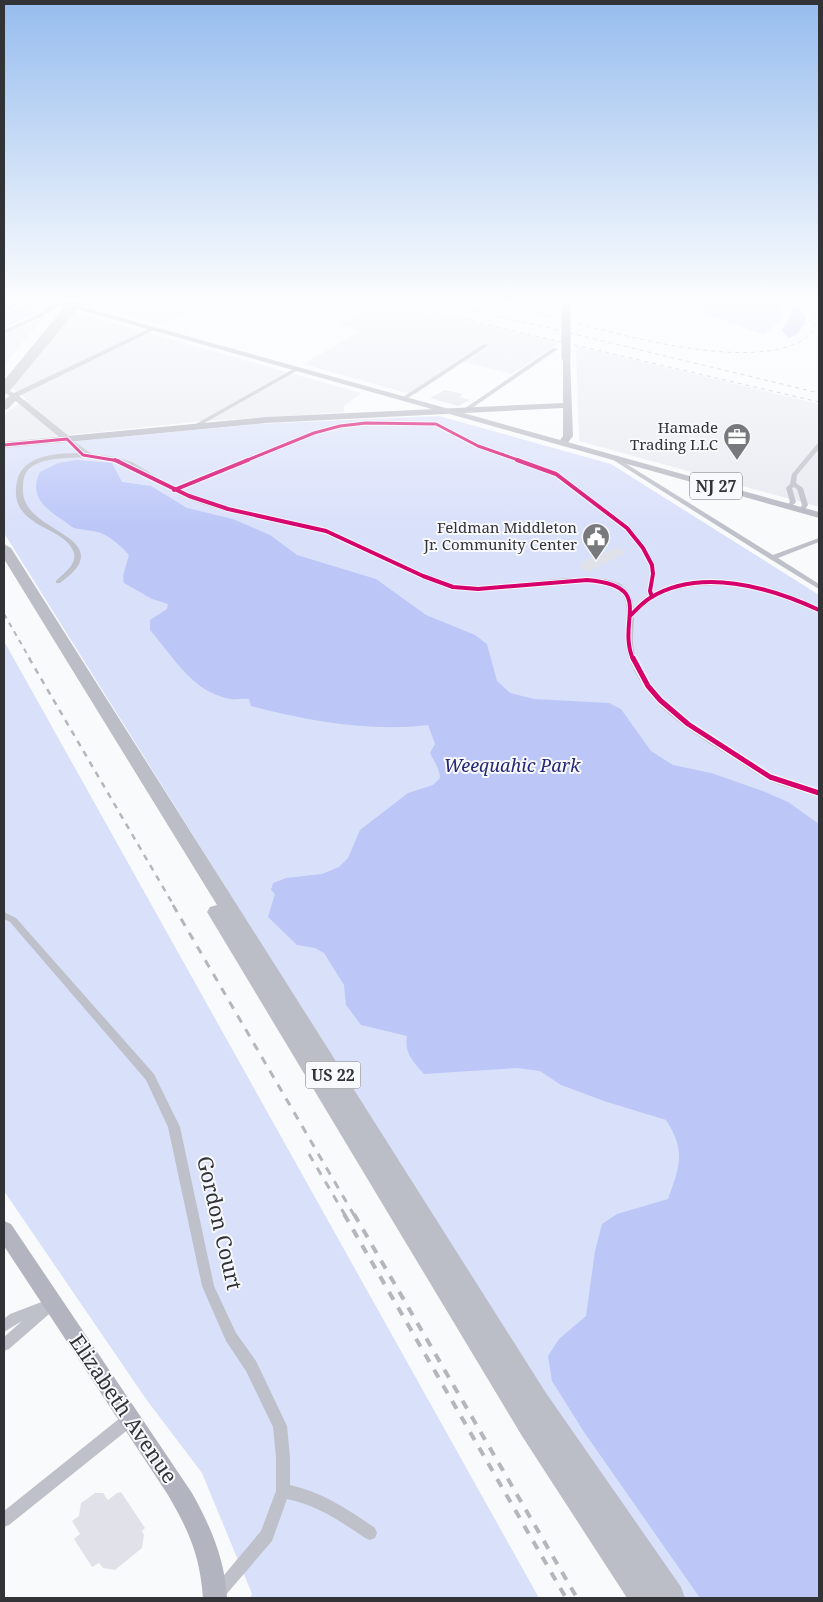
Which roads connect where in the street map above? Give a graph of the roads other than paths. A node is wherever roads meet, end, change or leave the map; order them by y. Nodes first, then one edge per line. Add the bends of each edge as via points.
1 (14, 378) edge
2 (52, 378) edge
3 (281, 378) edge
4 (328, 378) edge
5 (436, 378) edge
6 (513, 378) edge
7 (567, 378) edge
8 (4, 389) edge
9 (14, 396) junction
10 (403, 399) junction
11 (418, 403) junction
12 (568, 405) junction
13 (4, 408) edge
14 (448, 411) junction
15 (462, 412) junction
16 (410, 413) junction
17 (197, 425) junction
18 (67, 439) junction
19 (563, 443) junction
20 (819, 444) edge
21 (4, 445) edge
22 (86, 455) junction
23 (612, 457) junction
24 (653, 468) junction
25 (645, 477) junction
26 (793, 484) junction
27 (789, 506) junction
28 (802, 510) junction
29 (819, 515) edge
30 (819, 540) edge
31 (4, 548) edge
32 (772, 558) junction
33 (4, 565) edge
34 (58, 582) dead end
35 (819, 587) edge
36 (819, 610) edge
37 (630, 616) junction
38 (819, 793) edge
39 (4, 915) edge
40 (4, 1230) edge
41 (52, 1304) junction
42 (4, 1326) edge
43 (4, 1345) edge
44 (130, 1419) junction
45 (282, 1491) junction
46 (4, 1520) edge
47 (370, 1533) dead end
48 (215, 1598) edge
49 (644, 1598) edge
50 (670, 1598) edge

1 - 8 highway, bridge
2 - 9 street
3 - 17 street
4 - 10 main road, NJ 27
5 - 10 street
6 - 15 street
7 - 12 main road, bridge
8 - 9 street
9 - 13 highway
9 - 18 street
10 - 11 main road, NJ 27
11 - 14 main road, NJ 27
11 - 16 main road
12 - 15 main road
12 - 19 main road via 568,436
14 - 15 main road, NJ 27
14 - 16 main road
15 - 19 main road, NJ 27
16 - 17 main road
17 - 18 main road
18 - 21 main road
18 - 22 street
19 - 23 main road, NJ 27
20 - 26 street via 794,475
22 - 34 street via 38,461 20,477 19,493 27,512 72,544 78,553 76,564
22 - 37 street via 129,463 174,490 216,506 326,531 445,585 492,589 590,580 614,584 626,594
23 - 24 main road, NJ 27
23 - 25 street
24 - 25 street
24 - 27 main road, NJ 27
25 - 32 street
26 - 27 street via 789,488 793,502
26 - 28 street via 801,491 805,505
27 - 28 main road, NJ 27
28 - 29 main road, NJ 27
30 - 32 street
31 - 50 highway, US 22 via 537,1402
32 - 35 street
33 - 49 highway, US 22 via 532,1426
36 - 37 street via 774,591 717,584 664,592 647,600
37 - 38 street via 629,644 637,668 653,691 680,719 759,771
39 - 45 street, Gordon Court via 14,920 150,1077 174,1127 208,1286 231,1337 250,1366 280,1426
40 - 41 main road, Elizabeth Avenue
41 - 42 street via 15,1318
41 - 43 street
41 - 44 main road, Elizabeth Avenue
44 - 46 street
44 - 48 main road, Elizabeth Avenue via 200,1528 212,1568
45 - 47 street via 307,1495 338,1510
45 - 48 street, Gordon Court via 267,1536

